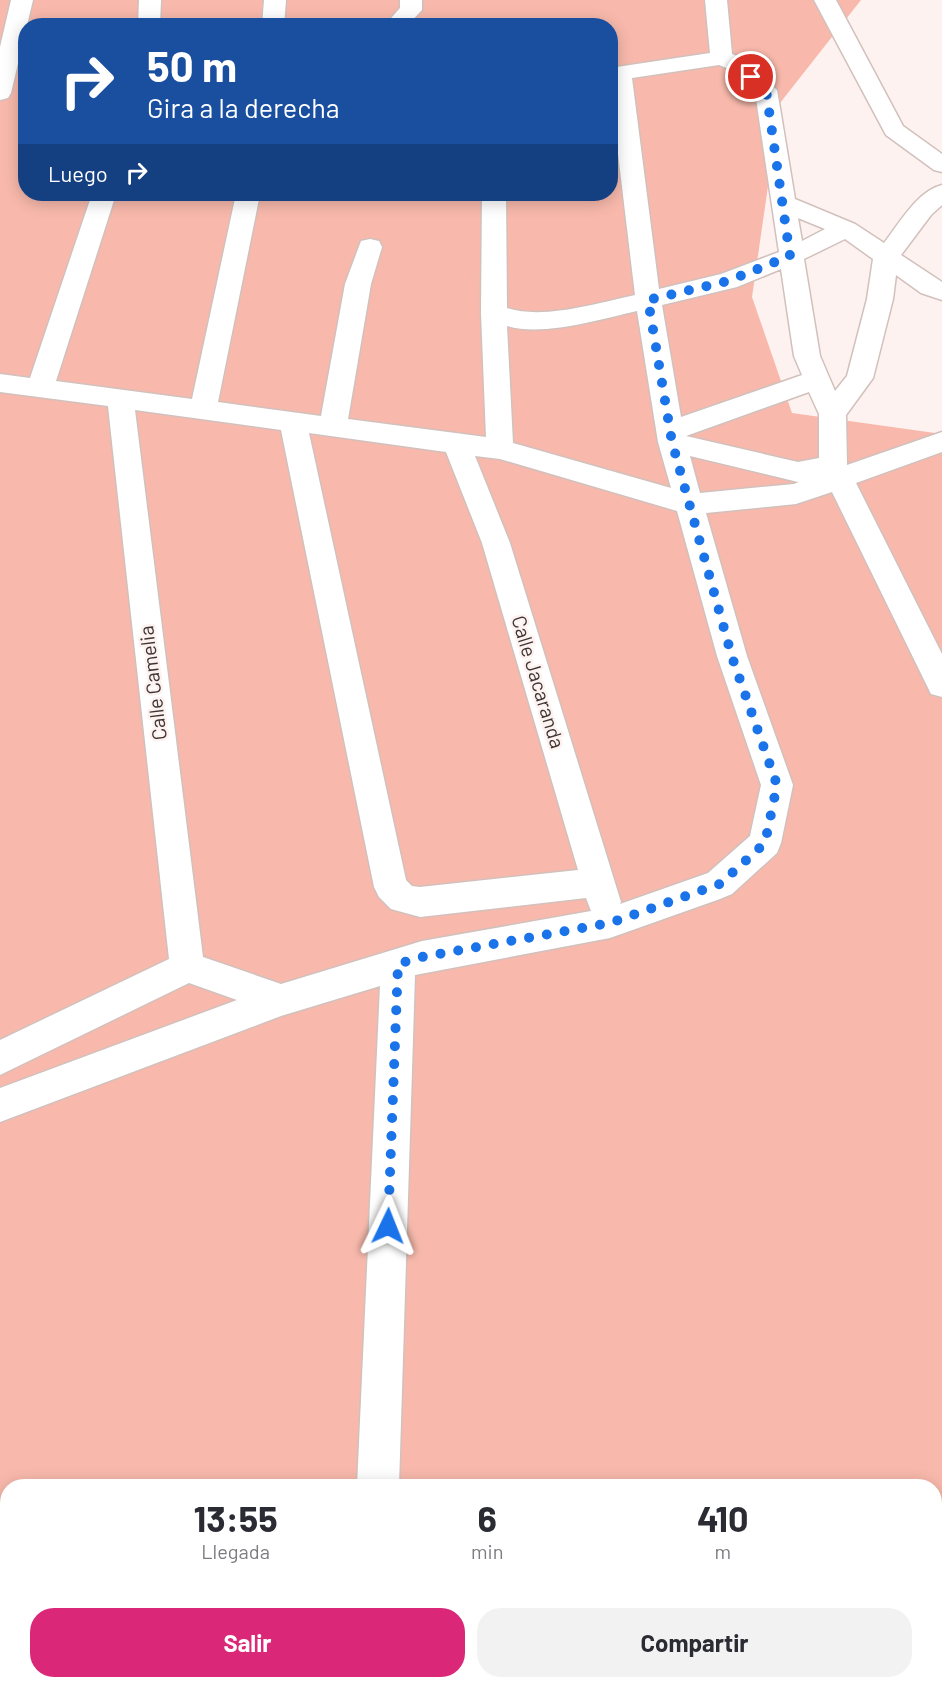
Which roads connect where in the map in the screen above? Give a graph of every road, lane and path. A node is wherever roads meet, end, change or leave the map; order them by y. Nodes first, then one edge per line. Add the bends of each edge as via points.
1 (22, 0) edge
2 (150, 0) edge
3 (275, 0) edge
4 (411, 0) edge
5 (716, 0) edge
6 (825, 0) edge
7 (149, 18) edge
8 (274, 18) edge
9 (402, 18) edge
10 (721, 58) junction
11 (618, 74) edge
12 (0, 93) edge
13 (618, 95) edge
14 (942, 165) edge
15 (942, 192) edge
16 (102, 201) edge
17 (247, 201) edge
18 (494, 201) edge
19 (782, 203) junction
20 (846, 229) junction
21 (370, 247) dead end
22 (790, 256) junction
23 (886, 257) junction
24 (942, 292) edge
25 (648, 300) junction
26 (494, 313) junction
27 (817, 380) junction
28 (0, 383) edge
29 (40, 388) junction
30 (120, 398) junction
31 (203, 410) junction
32 (832, 414) junction
33 (293, 422) junction
34 (333, 427) junction
35 (671, 437) junction
36 (942, 442) edge
37 (457, 444) junction
38 (501, 449) junction
39 (837, 471) junction
40 (690, 504) junction
41 (942, 685) edge
42 (598, 882) junction
43 (610, 923) junction
44 (398, 964) junction
45 (187, 967) junction
46 (281, 1000) junction
47 (0, 1058) edge
48 (0, 1105) edge
49 (378, 1479) edge

1 - 12 street
2 - 7 street
3 - 8 street
4 - 9 street via 411,10
5 - 10 street
6 - 14 street via 894,130
10 - 11 street
10 - 19 street via 737,64 766,90
13 - 25 street
15 - 23 street via 922,210
16 - 29 street
17 - 31 street
18 - 26 street
19 - 20 street
19 - 22 street
20 - 22 street
20 - 23 street
21 - 34 street via 358,284
22 - 25 street via 728,281
22 - 27 street via 807,356
23 - 24 street
23 - 32 street via 860,378
25 - 26 street via 579,316 519,321
25 - 35 street
26 - 38 street
27 - 32 street
27 - 35 street
28 - 29 street
29 - 30 street
30 - 31 street
30 - 45 street, Calle Camelia
31 - 33 street
32 - 39 street
33 - 34 street
33 - 42 street via 391,887 403,898 420,902
34 - 37 street
35 - 39 street via 798,472
35 - 40 street
36 - 39 street
37 - 38 street
37 - 42 street, Calle Jacaranda via 496,543
38 - 40 street
39 - 40 street via 796,494
39 - 41 street
40 - 43 street via 732,657 777,785 765,843 720,884
42 - 43 street, Calle Jacaranda
43 - 44 street
44 - 46 street
44 - 49 street
45 - 46 street
45 - 47 street
46 - 48 street

